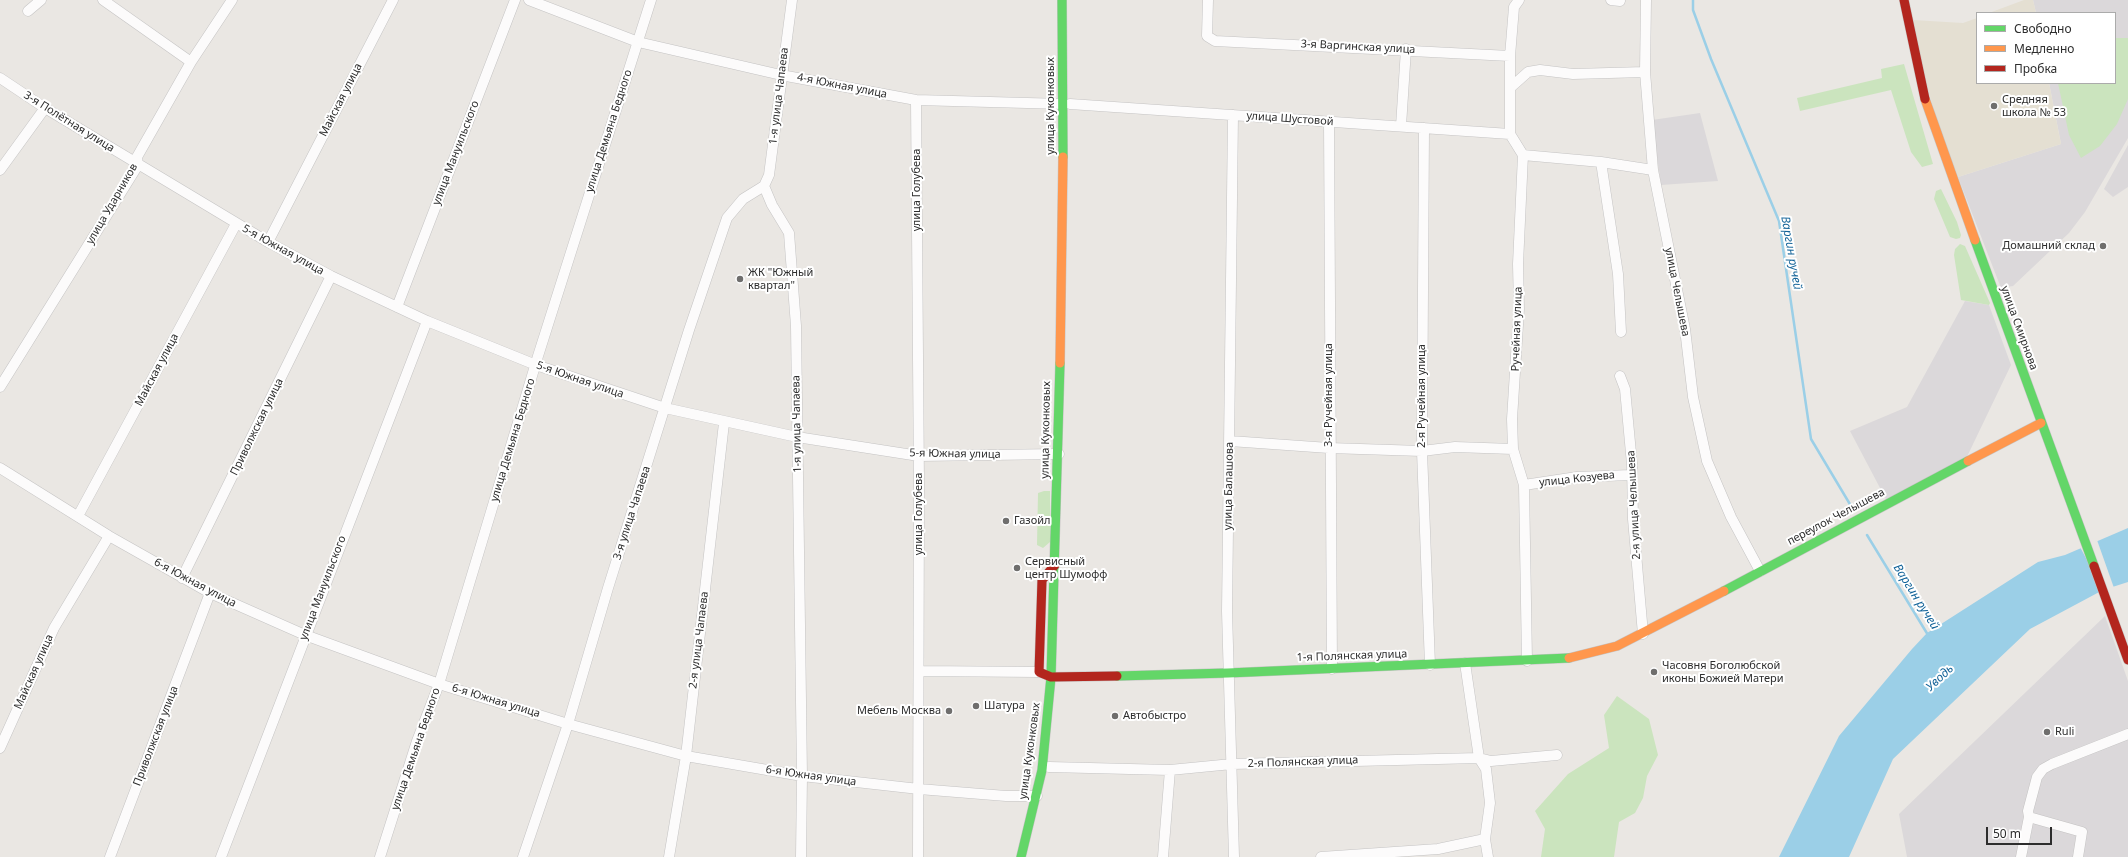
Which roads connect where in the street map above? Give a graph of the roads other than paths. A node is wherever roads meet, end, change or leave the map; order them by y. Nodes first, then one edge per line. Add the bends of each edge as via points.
1 (41, 0) edge
2 (103, 0) edge
3 (232, 0) edge
4 (393, 0) edge
5 (515, 0) edge
6 (529, 0) edge
7 (651, 0) edge
8 (792, 0) edge
9 (1062, 0) edge
10 (1068, 0) edge
11 (1208, 0) edge
12 (1519, 0) edge
13 (1646, 0) edge
14 (1904, 0) edge
15 (28, 11) dead end
16 (638, 42) junction
17 (1406, 49) junction
18 (1510, 56) junction
19 (191, 62) junction
20 (1645, 72) junction
21 (781, 75) junction
22 (0, 78) edge
23 (1510, 88) junction
24 (916, 100) junction
25 (1067, 104) junction
26 (44, 108) junction
27 (1233, 115) junction
28 (1329, 121) junction
29 (1401, 126) junction
30 (1424, 128) junction
31 (1510, 134) junction
32 (1523, 155) junction
33 (1601, 162) junction
34 (138, 165) junction
35 (0, 170) edge
36 (1653, 170) junction
37 (764, 186) junction
38 (236, 224) junction
39 (268, 242) junction
40 (331, 276) junction
41 (397, 307) junction
42 (427, 321) junction
43 (1621, 332) dead end
44 (536, 366) junction
45 (1620, 376) dead end
46 (0, 387) edge
47 (665, 408) junction
48 (724, 422) junction
49 (2041, 423) junction
50 (797, 437) junction
51 (1230, 441) junction
52 (1329, 448) junction
53 (1513, 448) junction
54 (1422, 451) junction
55 (1061, 455) junction
56 (919, 456) junction
57 (0, 468) edge
58 (1631, 475) junction
59 (1524, 485) junction
60 (78, 516) junction
61 (109, 536) junction
62 (1055, 565) junction
63 (1760, 571) junction
64 (182, 578) junction
65 (210, 593) junction
66 (1643, 634) junction
67 (305, 635) junction
68 (2128, 660) edge
69 (1527, 661) junction
70 (1465, 663) junction
71 (1430, 665) junction
72 (1332, 669) junction
73 (919, 671) junction
74 (1039, 672) junction
75 (1228, 673) junction
76 (1054, 677) junction
77 (439, 684) junction
78 (568, 724) junction
79 (2128, 734) edge
80 (0, 748) edge
81 (1557, 755) dead end
82 (686, 756) junction
83 (1479, 758) junction
84 (1232, 764) junction
85 (1049, 767) junction
86 (1170, 770) junction
87 (802, 776) junction
88 (918, 789) junction
89 (1037, 796) junction
90 (2029, 817) junction
91 (1485, 839) junction
92 (1438, 853) edge
93 (110, 857) edge
94 (221, 857) edge
95 (380, 857) edge
96 (523, 857) edge
97 (669, 857) edge
98 (801, 857) edge
99 (918, 857) edge
100 (1021, 857) edge
101 (1029, 857) edge
102 (1163, 857) edge
103 (1234, 857) edge
104 (1321, 857) edge
105 (1488, 857) edge
106 (2021, 857) edge
107 (2078, 857) edge

1 - 15 street
2 - 19 street
3 - 19 street, улица Ударников
4 - 39 street, Майская улица
5 - 41 street, улица Мануильского
6 - 16 street, 4-я Южная улица
7 - 16 street, улица Демьяна Бедного
8 - 21 street, 1-я улица Чапаева
9 - 25 main road, улица Куконковых
10 - 25 main road, улица Куконковых
11 - 17 street, 3-я Варгинская улица via 1207,36 1215,41
12 - 18 street via 1514,7
13 - 20 street, улица Челышева
14 - 49 main road, улица Смирнова via 1926,105
16 - 21 street, 4-я Южная улица
16 - 44 street, улица Демьяна Бедного
17 - 18 street, 3-я Варгинская улица
17 - 29 street
18 - 23 street
19 - 34 street, улица Ударников via 137,156
20 - 23 street via 1573,74 1540,70 1528,72
20 - 36 street, улица Челышева
21 - 24 street, 4-я Южная улица
21 - 37 street, 1-я улица Чапаева via 769,175
22 - 26 street, 3-я Полётная улица
23 - 31 street
24 - 25 street, 4-я Южная улица
24 - 56 street, улица Голубева
25 - 27 street, улица Шустовой
25 - 55 main road, улица Куконковых
26 - 34 street, 3-я Полётная улица
26 - 35 street
27 - 28 street, улица Шустовой
27 - 51 street, улица Балашова
28 - 29 street, улица Шустовой
28 - 52 street, 3-я Ручейная улица
29 - 30 street, улица Шустовой
30 - 31 street, улица Шустовой
30 - 54 street, 2-я Ручейная улица
31 - 32 street
32 - 33 street
32 - 53 street, Ручейная улица
33 - 36 street
33 - 43 street via 1618,274
34 - 38 street, 5-я Южная улица
34 - 46 street, улица Ударников
36 - 63 street, улица Челышева via 1685,329 1693,397 1707,460 1731,517
37 - 47 street, 3-я улица Чапаева via 743,199 727,218
37 - 50 street, 1-я улица Чапаева via 789,233 796,326
38 - 39 street, 5-я Южная улица
38 - 60 street, Майская улица
39 - 40 street, 5-я Южная улица
40 - 41 street, 5-я Южная улица
40 - 64 street, Приволжская улица
41 - 42 street, 5-я Южная улица
42 - 44 street, 5-я Южная улица
42 - 67 street, улица Мануильского
44 - 47 street, 5-я Южная улица
44 - 77 street, улица Демьяна Бедного
45 - 58 street, 2-я улица Челышева via 1625,389
47 - 48 street, 5-я Южная улица
47 - 78 street, 3-я улица Чапаева
48 - 50 street, 5-я Южная улица
48 - 82 street, 2-я улица Чапаева
49 - 63 main road, переулок Челышева
49 - 68 main road, улица Смирнова
50 - 56 street, 5-я Южная улица
50 - 87 street, 1-я улица Чапаева
51 - 52 street
51 - 75 street, улица Балашова
52 - 54 street
52 - 72 street, 3-я Ручейная улица
53 - 54 street via 1455,446
53 - 59 street, Ручейная улица
54 - 71 street, 2-я Ручейная улица
55 - 56 street, 5-я Южная улица
55 - 62 main road, улица Куконковых
55 - 76 main road, улица Куконковых
56 - 73 street, улица Голубева
57 - 60 street, 6-я Южная улица
58 - 59 street, улица Козуева via 1577,477
58 - 66 street, 2-я улица Челышева
59 - 69 street, Ручейная улица
60 - 61 street, 6-я Южная улица
61 - 64 street, 6-я Южная улица
61 - 80 street, Майская улица via 54,628
62 - 74 main road via 1042,580
62 - 76 main road, улица Куконковых
63 - 66 main road, переулок Челышева
64 - 65 street, 6-я Южная улица
65 - 67 street, 6-я Южная улица
65 - 93 street, Приволжская улица
66 - 69 main road, 1-я Полянская улица via 1617,646 1569,658
67 - 77 street, 6-я Южная улица
67 - 94 street, улица Мануильского
69 - 70 main road, 1-я Полянская улица
70 - 71 main road, 1-я Полянская улица
70 - 83 street
71 - 72 main road, 1-я Полянская улица
72 - 75 main road, 1-я Полянская улица
73 - 74 street
73 - 88 street, улица Голубева
74 - 76 main road
75 - 76 main road, 1-я Полянская улица
75 - 84 street, улица Балашова
76 - 85 main road, улица Куконковых
76 - 89 main road, улица Куконковых
77 - 78 street, 6-я Южная улица
77 - 95 street, улица Демьяна Бедного via 417,741
78 - 82 street, 6-я Южная улица
78 - 96 street, 3-я улица Чапаева
79 - 90 street via 2043,769 2032,792
81 - 83 street, 2-я Полянская улица via 1491,761
82 - 87 street, 6-я Южная улица
82 - 97 street, 2-я улица Чапаева
83 - 84 street, 2-я Полянская улица
83 - 91 street via 1486,769 1490,803
84 - 86 street, 2-я Полянская улица
84 - 103 street, улица Балашова
85 - 86 street, 2-я Полянская улица
85 - 101 main road, улица Куконковых
86 - 102 street
87 - 88 street, 6-я Южная улица
87 - 98 street, 1-я улица Чапаева
88 - 89 street, 6-я Южная улица
88 - 99 street, улица Голубева
89 - 100 main road, улица Куконковых
90 - 106 street
90 - 107 street via 2082,832
91 - 92 street
91 - 105 street
92 - 104 street

